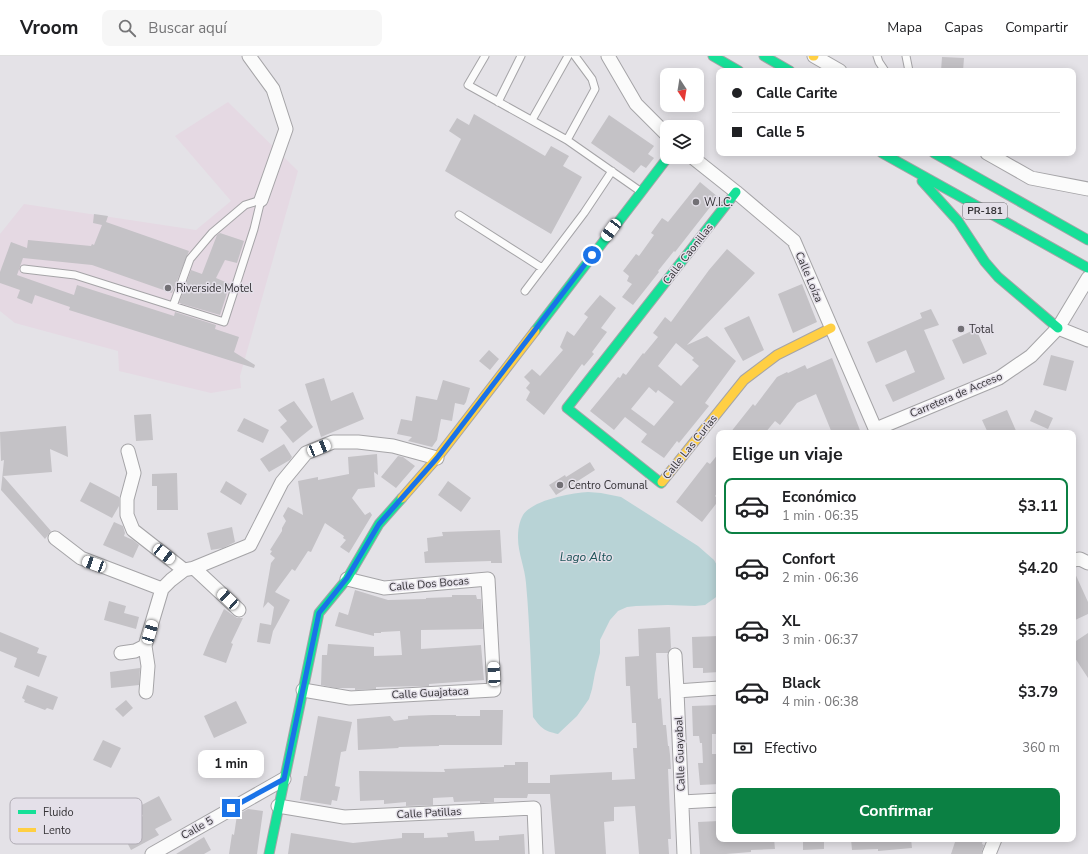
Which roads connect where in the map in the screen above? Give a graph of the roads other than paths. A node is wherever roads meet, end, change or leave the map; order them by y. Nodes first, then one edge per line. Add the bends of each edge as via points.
1 (249, 56) edge
2 (485, 56) edge
3 (522, 56) edge
4 (568, 56) edge
5 (575, 56) edge
6 (608, 56) edge
7 (713, 56) edge
8 (764, 56) edge
9 (814, 56) edge
10 (877, 56) edge
11 (906, 56) edge
12 (734, 68) edge
13 (785, 68) edge
14 (835, 68) edge
15 (883, 68) edge
16 (908, 68) edge
17 (498, 102) junction
18 (532, 120) junction
19 (660, 128) edge
20 (566, 140) junction
21 (887, 156) edge
22 (939, 156) edge
23 (992, 156) edge
24 (662, 164) edge
25 (701, 164) edge
26 (913, 170) junction
27 (612, 172) junction
28 (1088, 189) edge
29 (640, 192) junction
30 (736, 192) junction
31 (261, 200) junction
32 (459, 215) dead end
33 (1088, 240) edge
34 (542, 268) junction
35 (1088, 268) edge
36 (24, 269) dead end
37 (1088, 278) edge
38 (525, 291) dead end
39 (174, 306) junction
40 (640, 315) joint
41 (831, 328) junction
42 (1058, 328) junction
43 (1088, 340) edge
44 (877, 430) edge
45 (879, 430) edge
46 (128, 451) dead end
47 (437, 458) junction
48 (55, 538) dead end
49 (1076, 560) edge
50 (1088, 563) edge
51 (189, 569) junction
52 (347, 578) junction
53 (488, 579) joint
54 (162, 589) junction
55 (240, 610) dead end
56 (145, 646) junction
57 (121, 653) dead end
58 (675, 655) dead end
59 (716, 688) edge
60 (303, 690) junction
61 (678, 691) junction
62 (146, 692) dead end
63 (284, 779) junction
64 (716, 800) edge
65 (682, 802) junction
66 (278, 806) junction
67 (994, 842) edge
68 (152, 854) edge
69 (269, 854) edge
70 (536, 854) edge
71 (684, 854) edge
72 (989, 854) edge

1 - 31 street via 272,89 286,129
2 - 17 lane via 468,85
3 - 17 lane
4 - 18 lane
5 - 20 lane via 592,79 595,89
6 - 19 street via 636,104
7 - 12 street
8 - 13 street
9 - 14 street
10 - 15 lane
11 - 16 lane
17 - 18 lane
18 - 20 lane
20 - 27 lane
21 - 26 street, PR-181
22 - 33 street, PR-181
23 - 28 street via 1031,178
24 - 29 street
25 - 30 street, Calle Loíza
26 - 35 street, PR-181
26 - 42 street via 958,221 998,277
27 - 29 lane
27 - 34 lane
29 - 47 street
30 - 40 street, Calle Caonillas
30 - 41 street, Calle Loíza via 794,241
31 - 39 lane via 245,205 212,233 190,259
31 - 39 lane via 224,322
32 - 34 lane
34 - 38 lane
36 - 39 lane via 75,275
37 - 42 street, Carretera de Acceso
40 - 41 street, Calle Las Curias via 567,408 660,483 744,380 778,355
41 - 44 street, Calle Loíza
42 - 43 street
42 - 45 street, Carretera de Acceso via 1031,356 999,378
46 - 51 street via 134,473 127,499 127,515 133,530
47 - 51 street via 393,446 358,442 333,442 306,453 282,482 250,545
47 - 52 street via 379,524
48 - 54 street via 81,558
49 - 50 street
51 - 54 street
51 - 55 street
52 - 53 street, Calle Dos Bocas via 384,588
52 - 60 street via 319,613
53 - 60 street, Calle Guajataca via 494,690 350,698
54 - 56 street
56 - 57 street
56 - 62 street via 148,666
58 - 61 street, Calle Guayabal
59 - 61 street
60 - 63 street
61 - 65 street, Calle Guayabal
63 - 66 street
63 - 68 street, Calle 5
64 - 65 street
65 - 71 street, Calle Guayabal
66 - 69 street
66 - 70 street, Calle Patillas via 344,817 534,808
67 - 72 street

